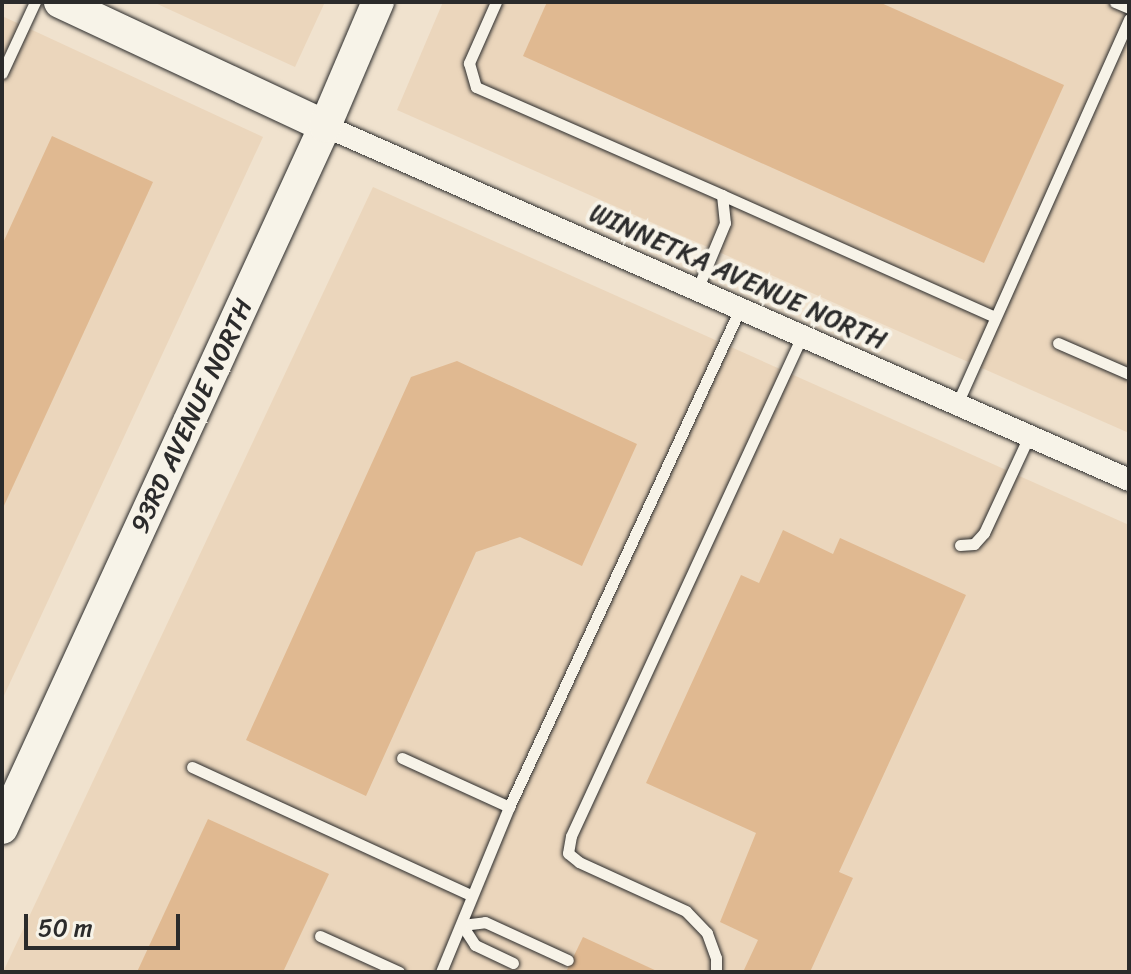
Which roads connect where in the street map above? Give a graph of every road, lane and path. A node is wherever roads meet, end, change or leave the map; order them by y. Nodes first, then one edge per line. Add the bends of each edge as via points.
1 (35, 2) edge
2 (60, 2) edge
3 (378, 2) edge
4 (496, 2) edge
5 (1115, 2) edge
6 (1129, 8) edge
7 (1129, 19) edge
8 (2, 73) edge
9 (325, 126) junction
10 (722, 195) junction
11 (697, 290) junction
12 (740, 309) junction
13 (995, 317) junction
14 (802, 336) junction
15 (1058, 343) dead end
16 (1129, 374) edge
17 (957, 404) junction
18 (1029, 436) junction
19 (1129, 480) edge
20 (960, 545) dead end
21 (402, 758) dead end
22 (192, 767) dead end
23 (509, 807) junction
24 (2, 828) edge
25 (470, 895) junction
26 (462, 925) junction
27 (320, 936) dead end
28 (568, 960) dead end
29 (513, 963) dead end
30 (399, 972) edge
31 (441, 972) edge
32 (716, 972) edge

1 - 8 lane
2 - 9 street
3 - 9 street, 93RD AVENUE NORTH
4 - 10 lane via 469,63 476,87
5 - 6 lane
7 - 13 lane
9 - 11 street, WINNETKA AVENUE NORTH
9 - 24 street, 93RD AVENUE NORTH
10 - 11 lane via 725,223
10 - 13 lane
11 - 12 street, WINNETKA AVENUE NORTH
12 - 14 street, WINNETKA AVENUE NORTH
12 - 23 lane
13 - 17 lane
14 - 17 street, WINNETKA AVENUE NORTH
14 - 32 lane via 571,836 568,853 686,911 707,933
15 - 16 lane
17 - 18 street, WINNETKA AVENUE NORTH
18 - 19 street, WINNETKA AVENUE NORTH
18 - 20 lane via 984,533 974,544
21 - 23 lane
22 - 25 lane
23 - 25 lane
25 - 26 lane
26 - 28 lane via 485,922
26 - 29 lane via 475,945
26 - 31 lane
27 - 30 lane

